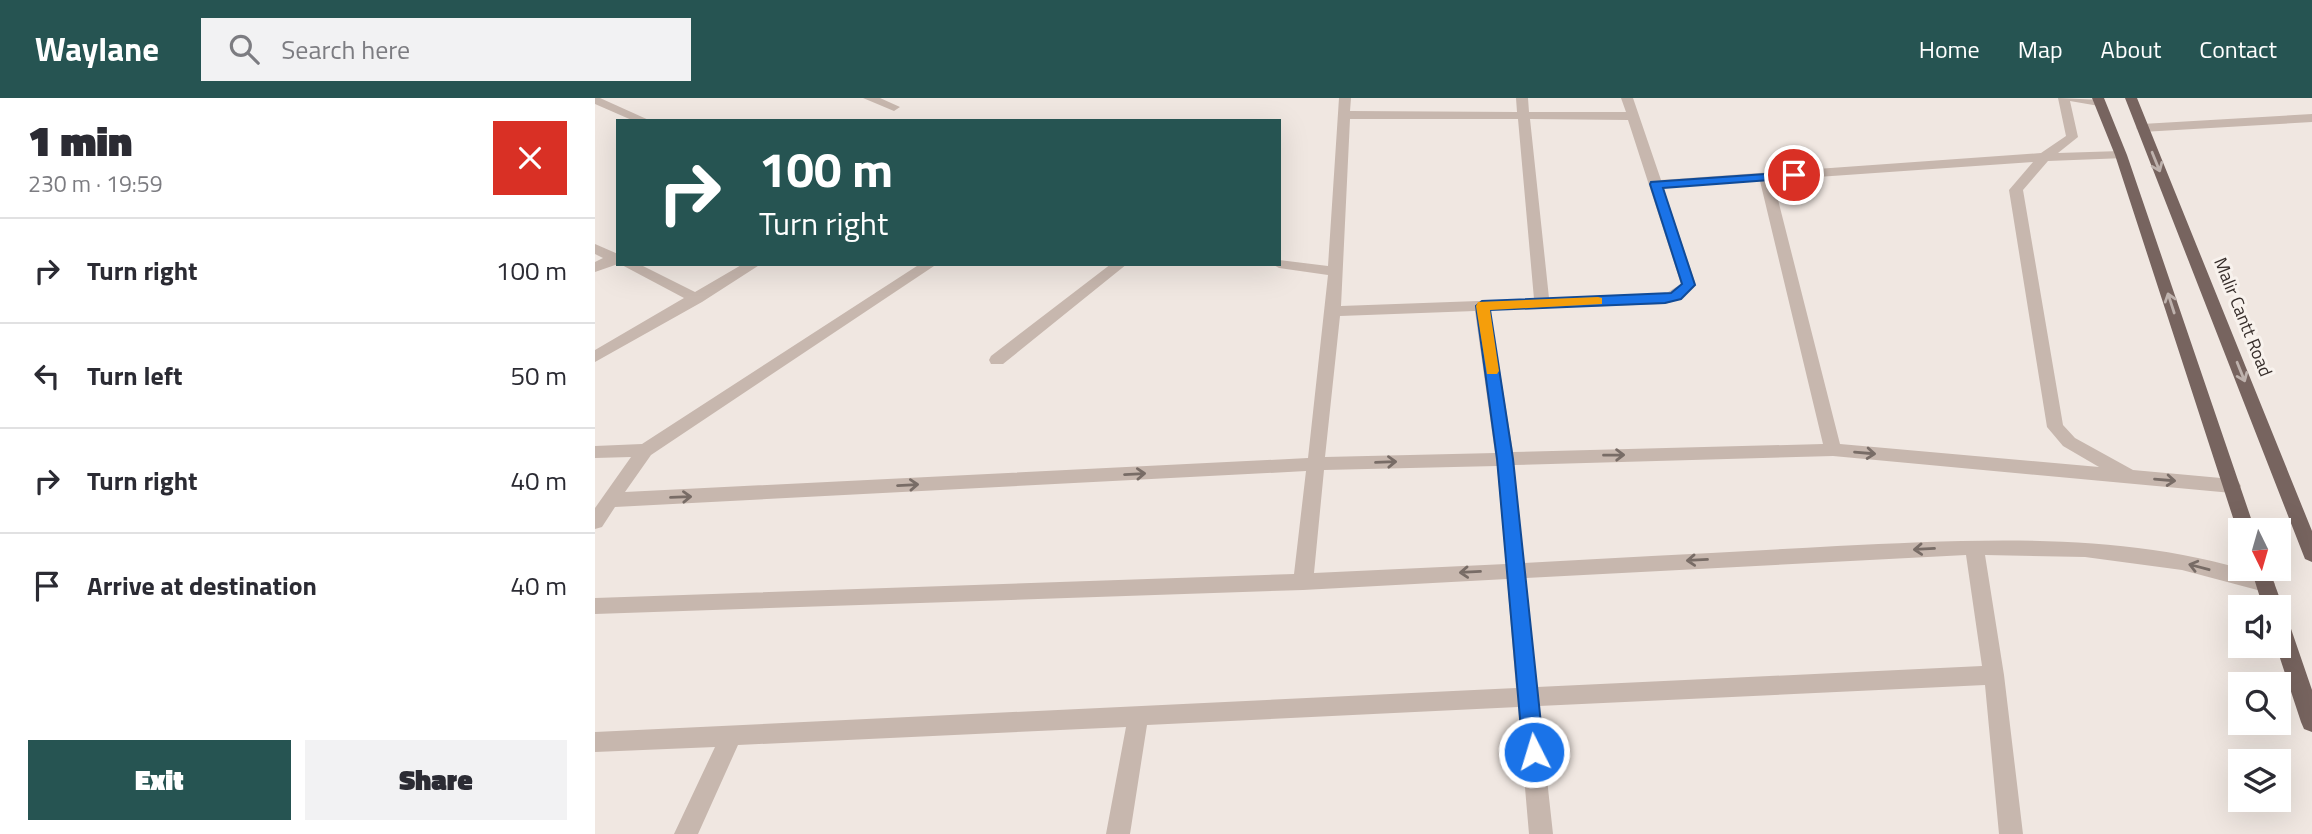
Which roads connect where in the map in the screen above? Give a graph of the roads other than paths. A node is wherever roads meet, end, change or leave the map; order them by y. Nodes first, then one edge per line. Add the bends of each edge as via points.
1 (869, 98) edge
2 (1345, 98) edge
3 (1522, 98) edge
4 (1627, 98) edge
5 (2064, 98) edge
6 (2074, 98) edge
7 (2131, 98) edge
8 (595, 100) edge
9 (2099, 100) edge
10 (897, 103) edge
11 (1345, 115) junction
12 (1524, 116) junction
13 (1633, 116) junction
14 (2312, 118) edge
15 (640, 119) edge
16 (889, 119) edge
17 (2142, 128) junction
18 (2122, 155) junction
19 (2044, 157) junction
20 (1766, 177) junction
21 (1656, 184) junction
22 (595, 248) edge
23 (616, 259) edge
24 (616, 262) edge
25 (1281, 264) edge
26 (629, 266) edge
27 (751, 266) edge
28 (927, 266) edge
29 (1118, 266) edge
30 (595, 268) edge
31 (1336, 272) junction
32 (697, 299) junction
33 (1542, 303) junction
34 (1482, 306) junction
35 (1333, 311) junction
36 (595, 357) edge
37 (997, 360) dead end
38 (645, 450) junction
39 (1833, 450) junction
40 (595, 452) edge
41 (1505, 459) junction
42 (1318, 464) junction
43 (2130, 477) junction
44 (2232, 486) junction
45 (613, 500) junction
46 (2242, 518) edge
47 (595, 522) edge
48 (1974, 547) junction
49 (2312, 554) edge
50 (1515, 569) junction
51 (2228, 571) edge
52 (1303, 582) junction
53 (595, 607) edge
54 (2291, 658) edge
55 (1994, 675) junction
56 (1528, 697) junction
57 (1138, 716) junction
58 (2312, 722) edge
59 (731, 736) junction
60 (595, 741) edge
61 (686, 834) edge
62 (1118, 834) edge
63 (1541, 834) edge
64 (2011, 834) edge

1 - 10 street
2 - 11 street
3 - 12 street
4 - 13 street
5 - 19 street via 2072,137
6 - 9 street
7 - 17 main road, Malir Cantt Road
8 - 15 street
9 - 18 main road
10 - 16 street
11 - 12 street
11 - 31 street
12 - 13 street
12 - 33 street
13 - 21 street
14 - 17 street
17 -> 49 main road, Malir Cantt Road
18 - 19 street
44 -> 18 main road
19 - 20 street
19 - 43 street via 2016,190 2056,427 2069,442
20 - 21 street
20 - 39 street
21 - 33 street via 1689,285 1685,290 1665,299
22 - 23 street
24 - 30 street
25 - 31 street
26 - 32 street
27 - 32 street
28 - 38 street
29 - 37 street
31 - 35 street
32 - 36 street
33 - 34 street
34 - 35 street
34 - 41 street
35 - 42 street
38 - 40 street
38 - 45 street
41 -> 39 street
39 -> 43 street
42 -> 41 street
41 - 50 street
45 -> 42 street
42 - 52 street
43 -> 44 street
44 - 46 main road
45 - 47 street
48 -> 50 street
51 -> 48 street via 2098,551
48 - 55 street
50 -> 52 street
50 - 56 street
52 - 53 street
54 - 58 main road
55 - 56 street
55 - 64 street
56 - 57 street
56 - 63 street
57 - 59 street
57 - 62 street
59 - 60 street
59 - 61 street

